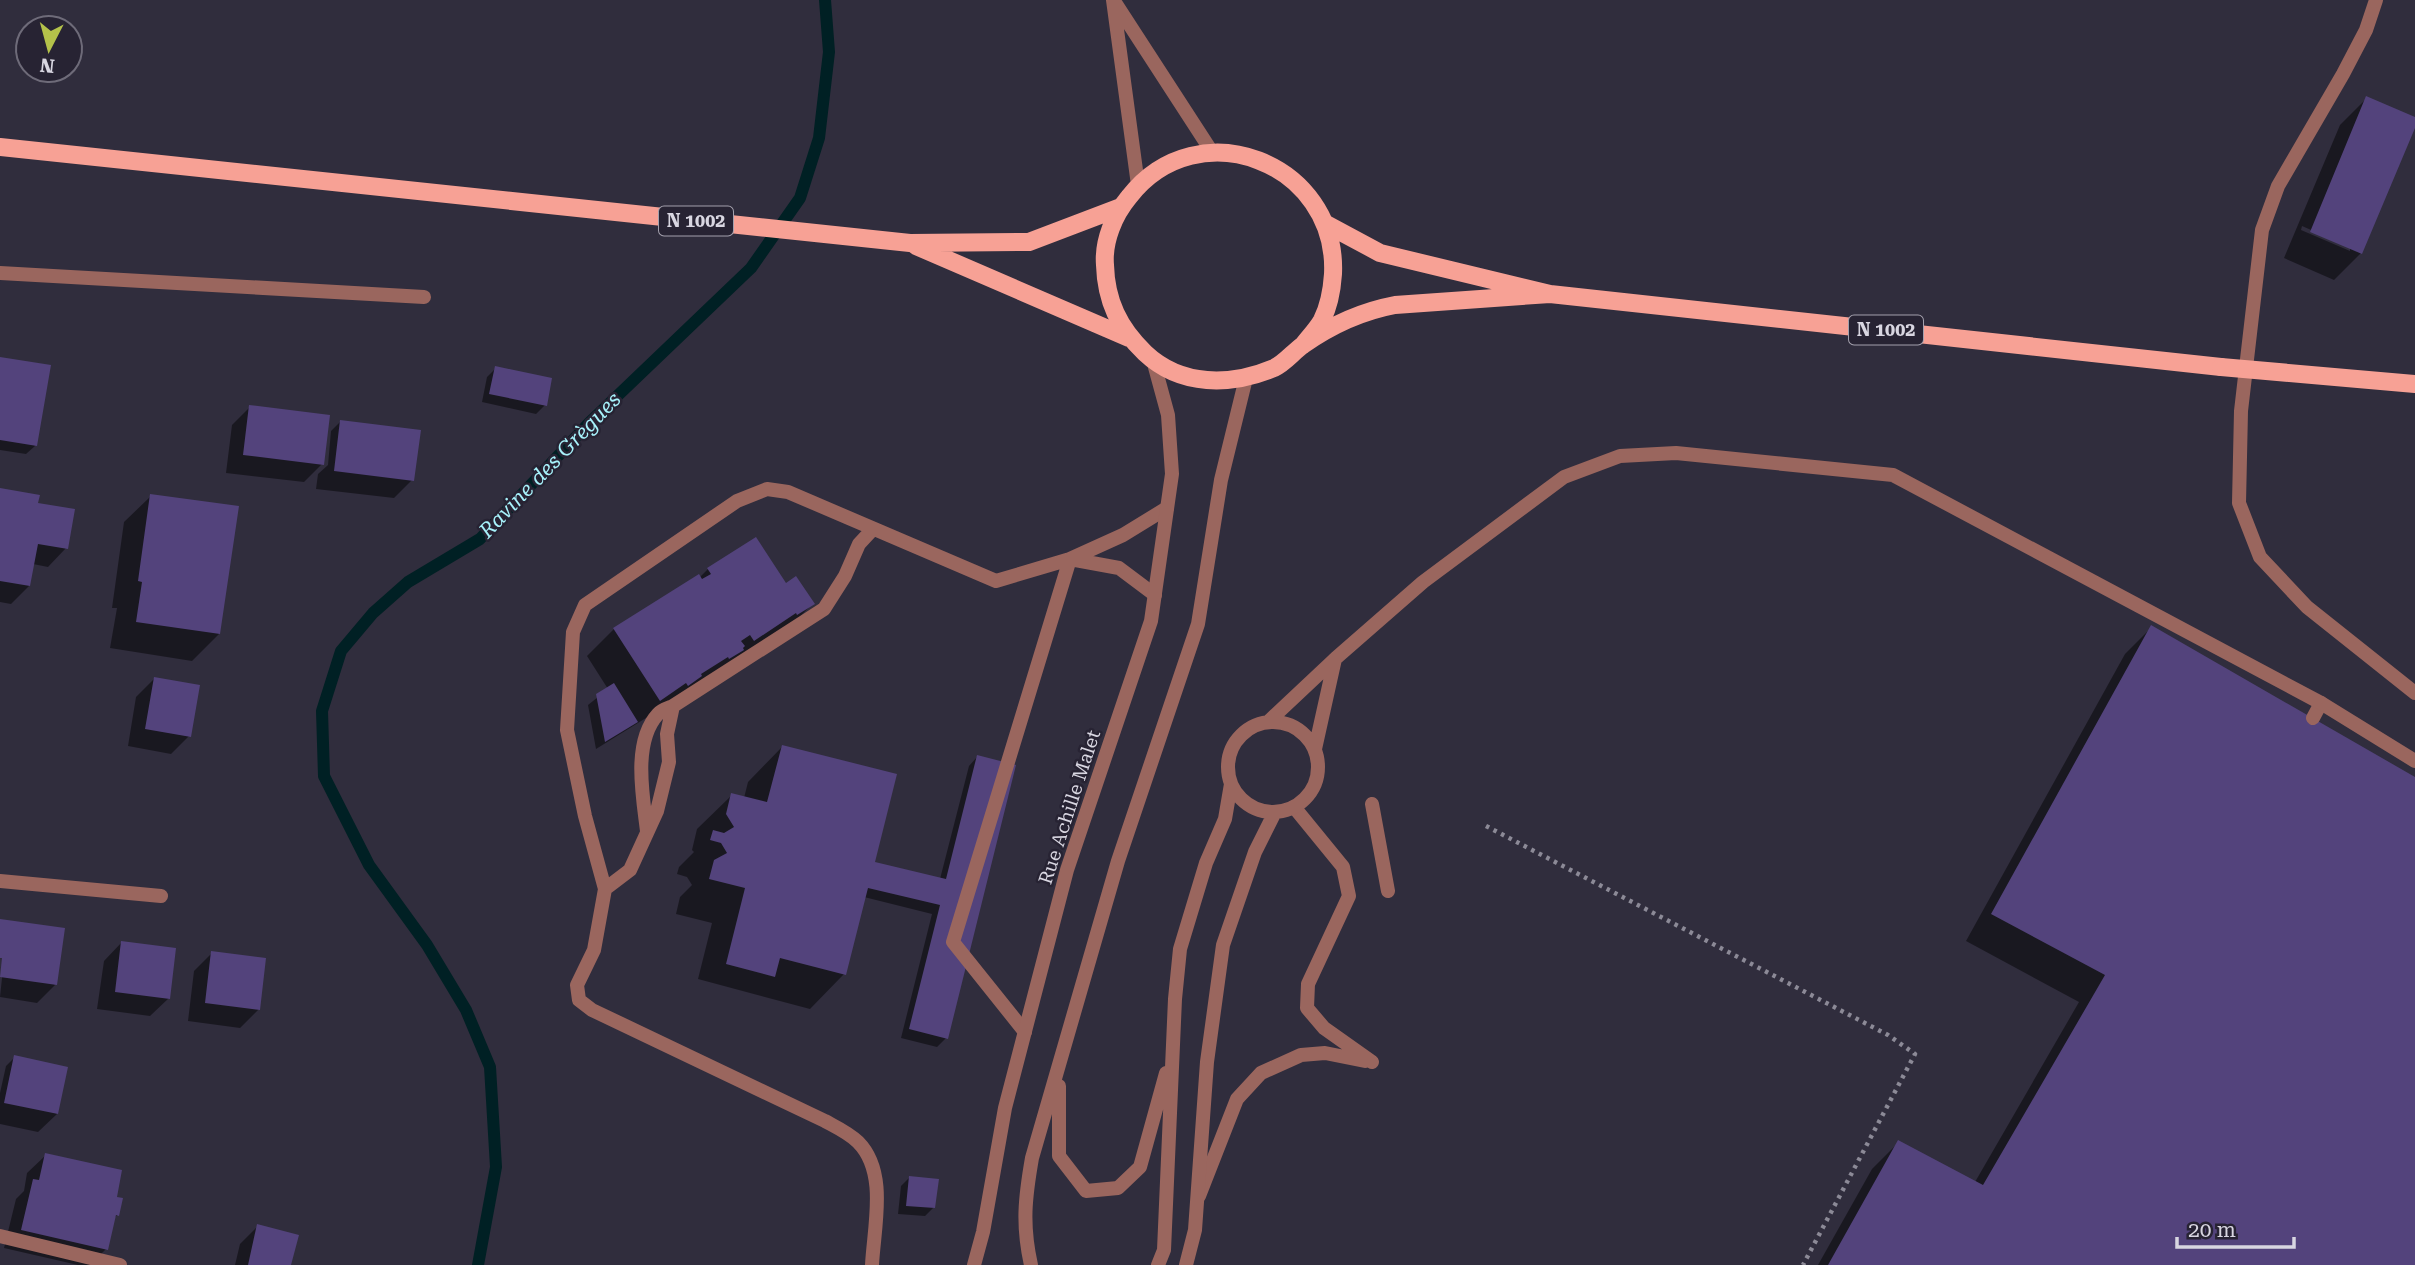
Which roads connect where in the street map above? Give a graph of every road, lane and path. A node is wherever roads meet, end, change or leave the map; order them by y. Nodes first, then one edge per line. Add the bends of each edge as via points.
1 (1114, 0) edge
2 (2376, 0) edge
3 (0, 147) edge
4 (1212, 152) junction
5 (1138, 185) junction
6 (1121, 207) junction
7 (1326, 224) junction
8 (910, 243) junction
9 (0, 273) edge
10 (1550, 294) junction
11 (424, 297) dead end
12 (1129, 338) junction
13 (1303, 345) junction
14 (1153, 360) junction
15 (1246, 378) junction
16 (2415, 384) edge
17 (1167, 508) junction
18 (872, 530) junction
19 (1070, 559) junction
20 (1155, 596) junction
21 (1336, 657) junction
22 (2415, 693) edge
23 (2321, 703) junction
24 (673, 706) junction
25 (2313, 718) dead end
26 (1269, 721) junction
27 (1315, 749) junction
28 (2415, 761) edge
29 (1231, 784) junction
30 (1372, 804) dead end
31 (1294, 807) junction
32 (1275, 812) junction
33 (1486, 826) dead end
34 (647, 832) junction
35 (0, 881) edge
36 (605, 889) junction
37 (1388, 891) dead end
38 (161, 896) dead end
39 (1025, 1032) junction
40 (1173, 1045) junction
41 (1059, 1070) junction
42 (1199, 1198) junction
43 (0, 1236) edge
44 (120, 1265) edge
45 (872, 1265) edge
46 (974, 1265) edge
47 (1031, 1265) edge
48 (1158, 1265) edge
49 (1186, 1265) edge
50 (1803, 1265) edge

1 - 4 street
1 - 5 street
2 - 22 street via 2343,74 2278,186 2262,230 2241,411 2239,503 2260,556 2307,607
3 - 8 main road, N 1002
4 - 5 main road via 1160,168
4 - 7 main road via 1259,160 1292,178 1312,199
5 - 6 main road
6 - 8 main road, N 1002 via 1029,242
6 - 12 main road via 1109,232 1104,260 1106,287
7 - 10 main road, N 1002 via 1380,253
7 - 13 main road via 1334,255 1332,288 1322,319
8 - 12 main road, N 1002
9 - 11 street
10 - 13 main road, N 1002 via 1375,309
10 - 16 main road, N 1002, bridge
12 - 14 main road
13 - 15 main road via 1277,366
14 - 15 main road via 1199,381
14 - 17 street, Rue Achille Malet via 1168,415 1172,474
15 - 41 street via 1221,480 1198,624 1118,861
17 - 19 street
17 - 20 street, Rue Achille Malet
18 - 19 street via 996,581
18 - 24 street via 859,544 824,609
18 - 36 street via 788,492 766,489 737,501 585,606 573,632 567,730
19 - 20 street via 1119,568
19 - 39 street via 953,942
20 - 39 street, Rue Achille Malet via 1152,621 1066,870
21 - 23 street via 1423,582 1564,477 1620,456 1676,453 1893,475
21 - 26 street
21 - 27 street
23 - 25 street
23 - 28 street
24 - 34 street via 667,734 669,762
24 - 34 street via 659,713 643,742 640,779
26 - 27 street via 1297,727
26 - 29 street via 1249,728 1234,743 1227,763
27 - 31 street via 1319,762 1313,789
29 - 32 street via 1248,805
29 - 40 street via 1225,819 1180,948
30 - 37 street
31 - 32 street
31 - 42 street via 1342,867 1349,896 1308,984 1307,1008 1324,1028 1372,1062 1325,1053 1301,1055 1261,1073 1237,1099
32 - 42 street via 1255,852 1223,945 1208,1062
33 - 50 path via 1888,1035 1915,1054
34 - 36 street via 630,870
35 - 38 street
36 - 45 street via 594,950 577,985 579,1000 857,1141 873,1162 877,1193
39 - 46 street, Rue Achille Malet
40 - 41 street via 1140,1167 1118,1188 1086,1191 1059,1156
40 - 48 street via 1164,1250
41 - 47 street via 1032,1158 1025,1198 1024,1236
42 - 49 street
43 - 44 street

